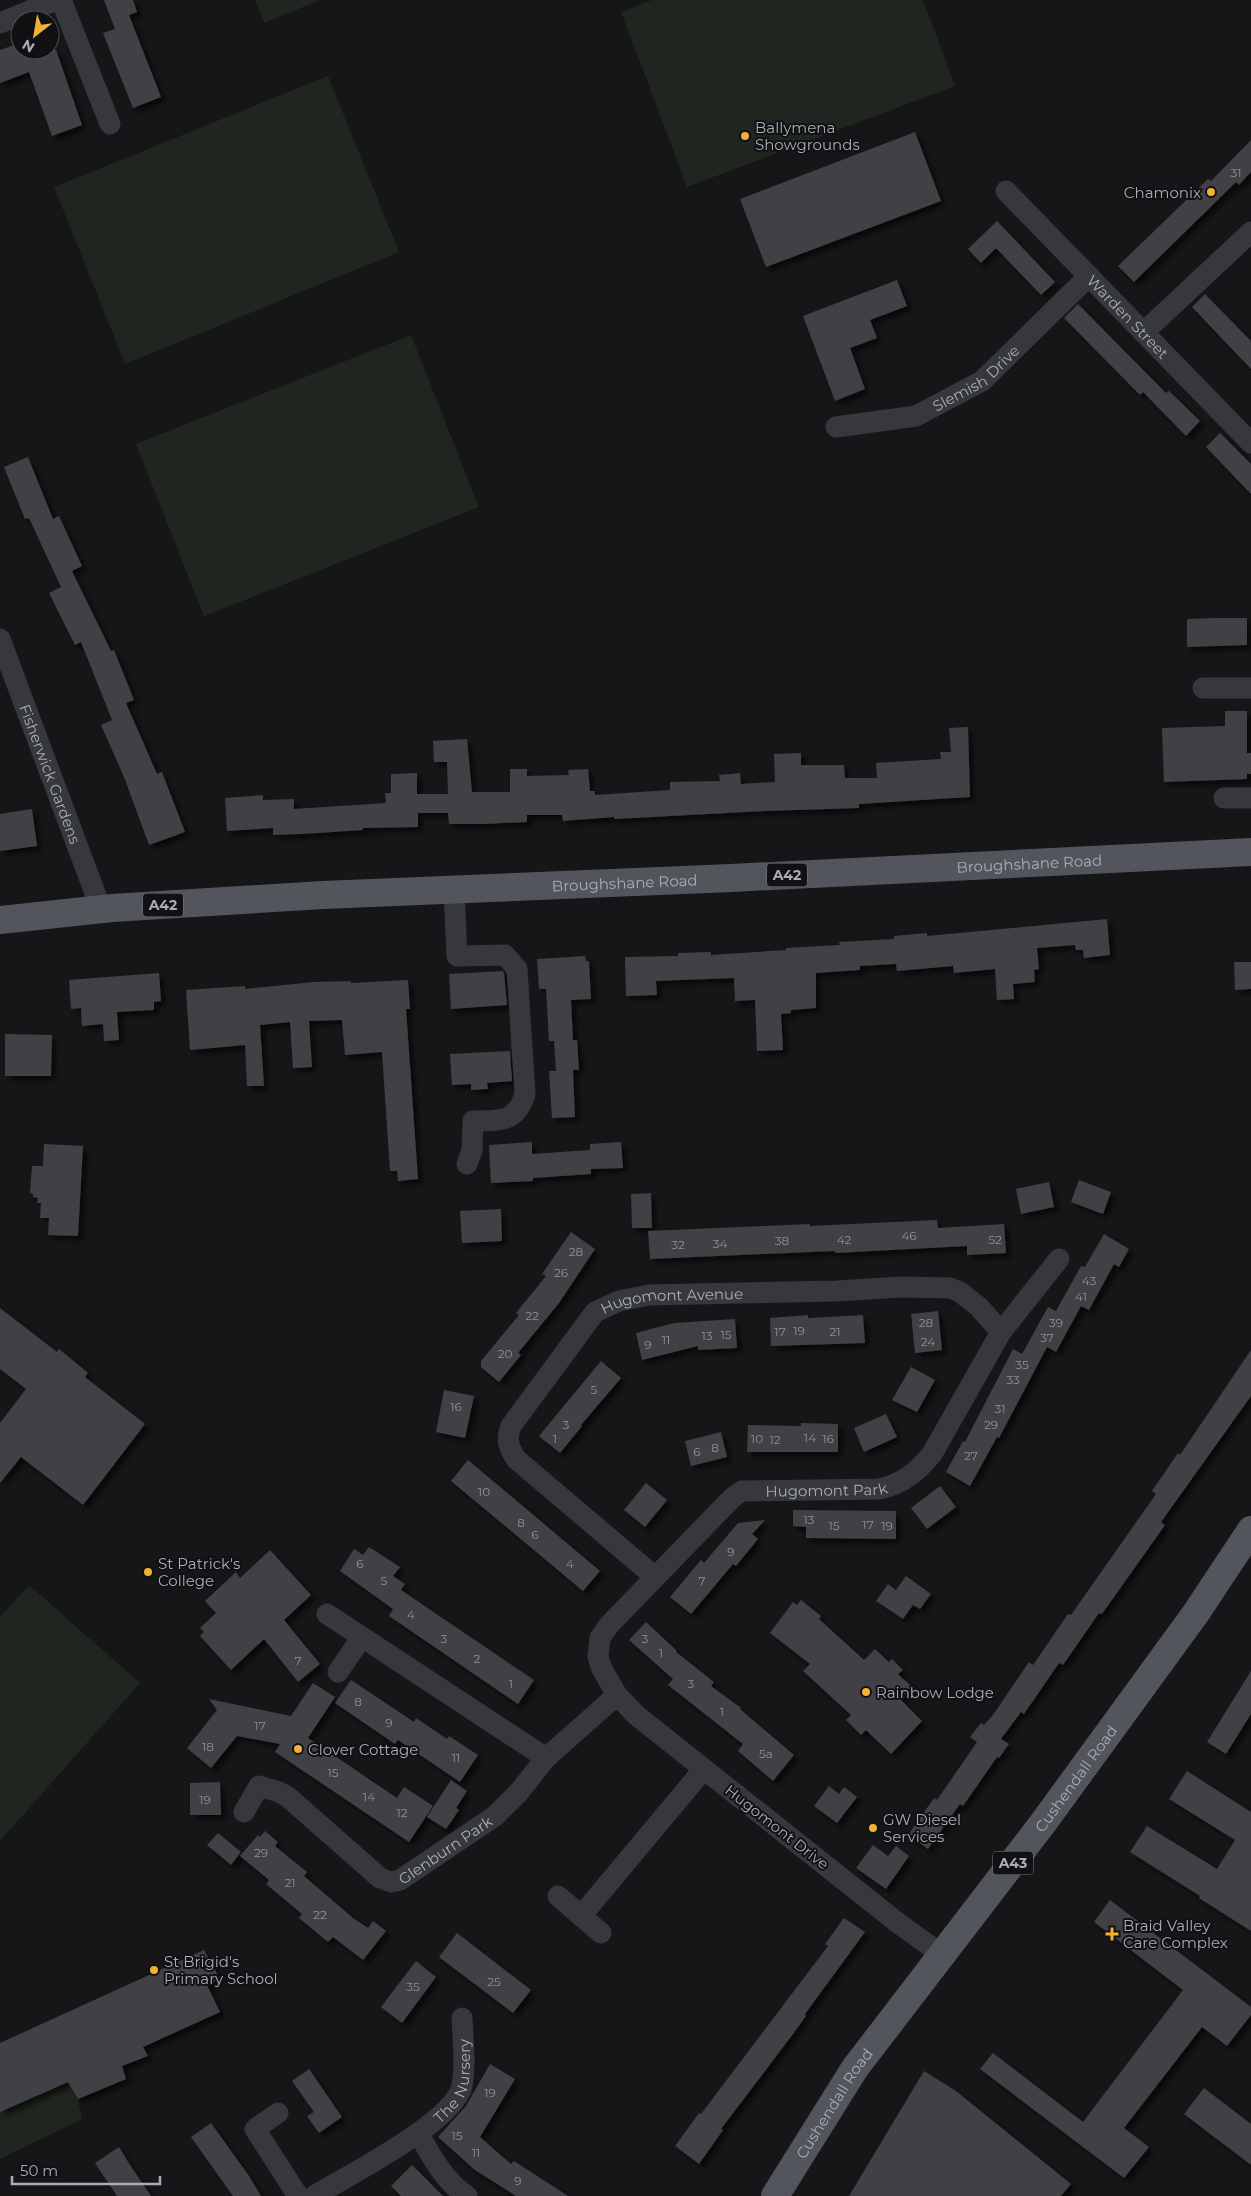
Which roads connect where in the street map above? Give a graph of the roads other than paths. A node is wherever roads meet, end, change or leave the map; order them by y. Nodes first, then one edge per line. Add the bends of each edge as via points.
1 (56, 0) edge
2 (61, 0) edge
3 (0, 23) edge
4 (110, 124) dead end
5 (1006, 191) dead end
6 (1251, 232) edge
7 (1089, 276) junction
8 (1144, 332) junction
9 (836, 427) dead end
10 (1251, 442) edge
11 (0, 639) edge
12 (1203, 688) dead end
13 (1251, 688) edge
14 (1224, 798) dead end
15 (1251, 798) edge
16 (1251, 852) edge
17 (454, 890) junction
18 (101, 909) junction
19 (0, 920) edge
20 (467, 1164) dead end
21 (1059, 1259) dead end
22 (1001, 1332) junction
23 (1251, 1530) edge
24 (654, 1578) junction
25 (328, 1614) dead end
26 (362, 1637) junction
27 (338, 1672) dead end
28 (618, 1695) junction
29 (546, 1758) junction
30 (703, 1770) junction
31 (244, 1812) dead end
32 (558, 1896) dead end
33 (581, 1916) junction
34 (602, 1933) dead end
35 (941, 1954) junction
36 (462, 2018) dead end
37 (278, 2113) dead end
38 (419, 2134) junction
39 (298, 2196) edge
40 (314, 2196) edge
41 (467, 2196) edge
42 (775, 2196) edge

1 - 3 street
2 - 4 street
5 - 7 street, Warden Street
6 - 8 street
7 - 8 street, Warden Street
7 - 9 street, Slemish Drive via 982,382 916,416
8 - 10 street, Warden Street
11 - 18 street, Fisherwick Gardens
12 - 13 street
14 - 15 street
16 - 17 main road, Broughshane Road / A42
17 - 18 main road, Broughshane Road / A42
17 - 20 street via 457,956 505,955 517,969 525,1094 521,1108 507,1119 473,1121 472,1151
18 - 19 main road, Broughshane Road / A42
21 - 22 street, Hugomont Park
22 - 24 street, Hugomont Park via 932,1454 909,1477 894,1486 879,1489 742,1491
22 - 24 street, Hugomont Avenue via 979,1307 950,1288 649,1295 619,1301 595,1312 511,1426 508,1445 516,1460
23 - 35 main road, Cushendall Road / A43 via 1054,1809
24 - 28 street, Hugomont Park via 608,1625 600,1638 598,1656 601,1668
25 - 26 street
26 - 27 street
26 - 29 street
28 - 29 street, Glenburn Park
28 - 30 street, Hugomont Drive via 636,1716
29 - 31 street, Glenburn Park via 495,1816 409,1875 395,1881 377,1876 279,1792 259,1786
30 - 33 street
30 - 35 street, Hugomont Drive
32 - 33 street
33 - 34 street
35 - 42 main road, Cushendall Road / A43 via 855,2068
36 - 38 street, The Nursery via 462,2088 443,2115
37 - 39 street via 255,2128
38 - 40 street, The Nursery
38 - 41 street, The Nursery via 430,2156 458,2190

